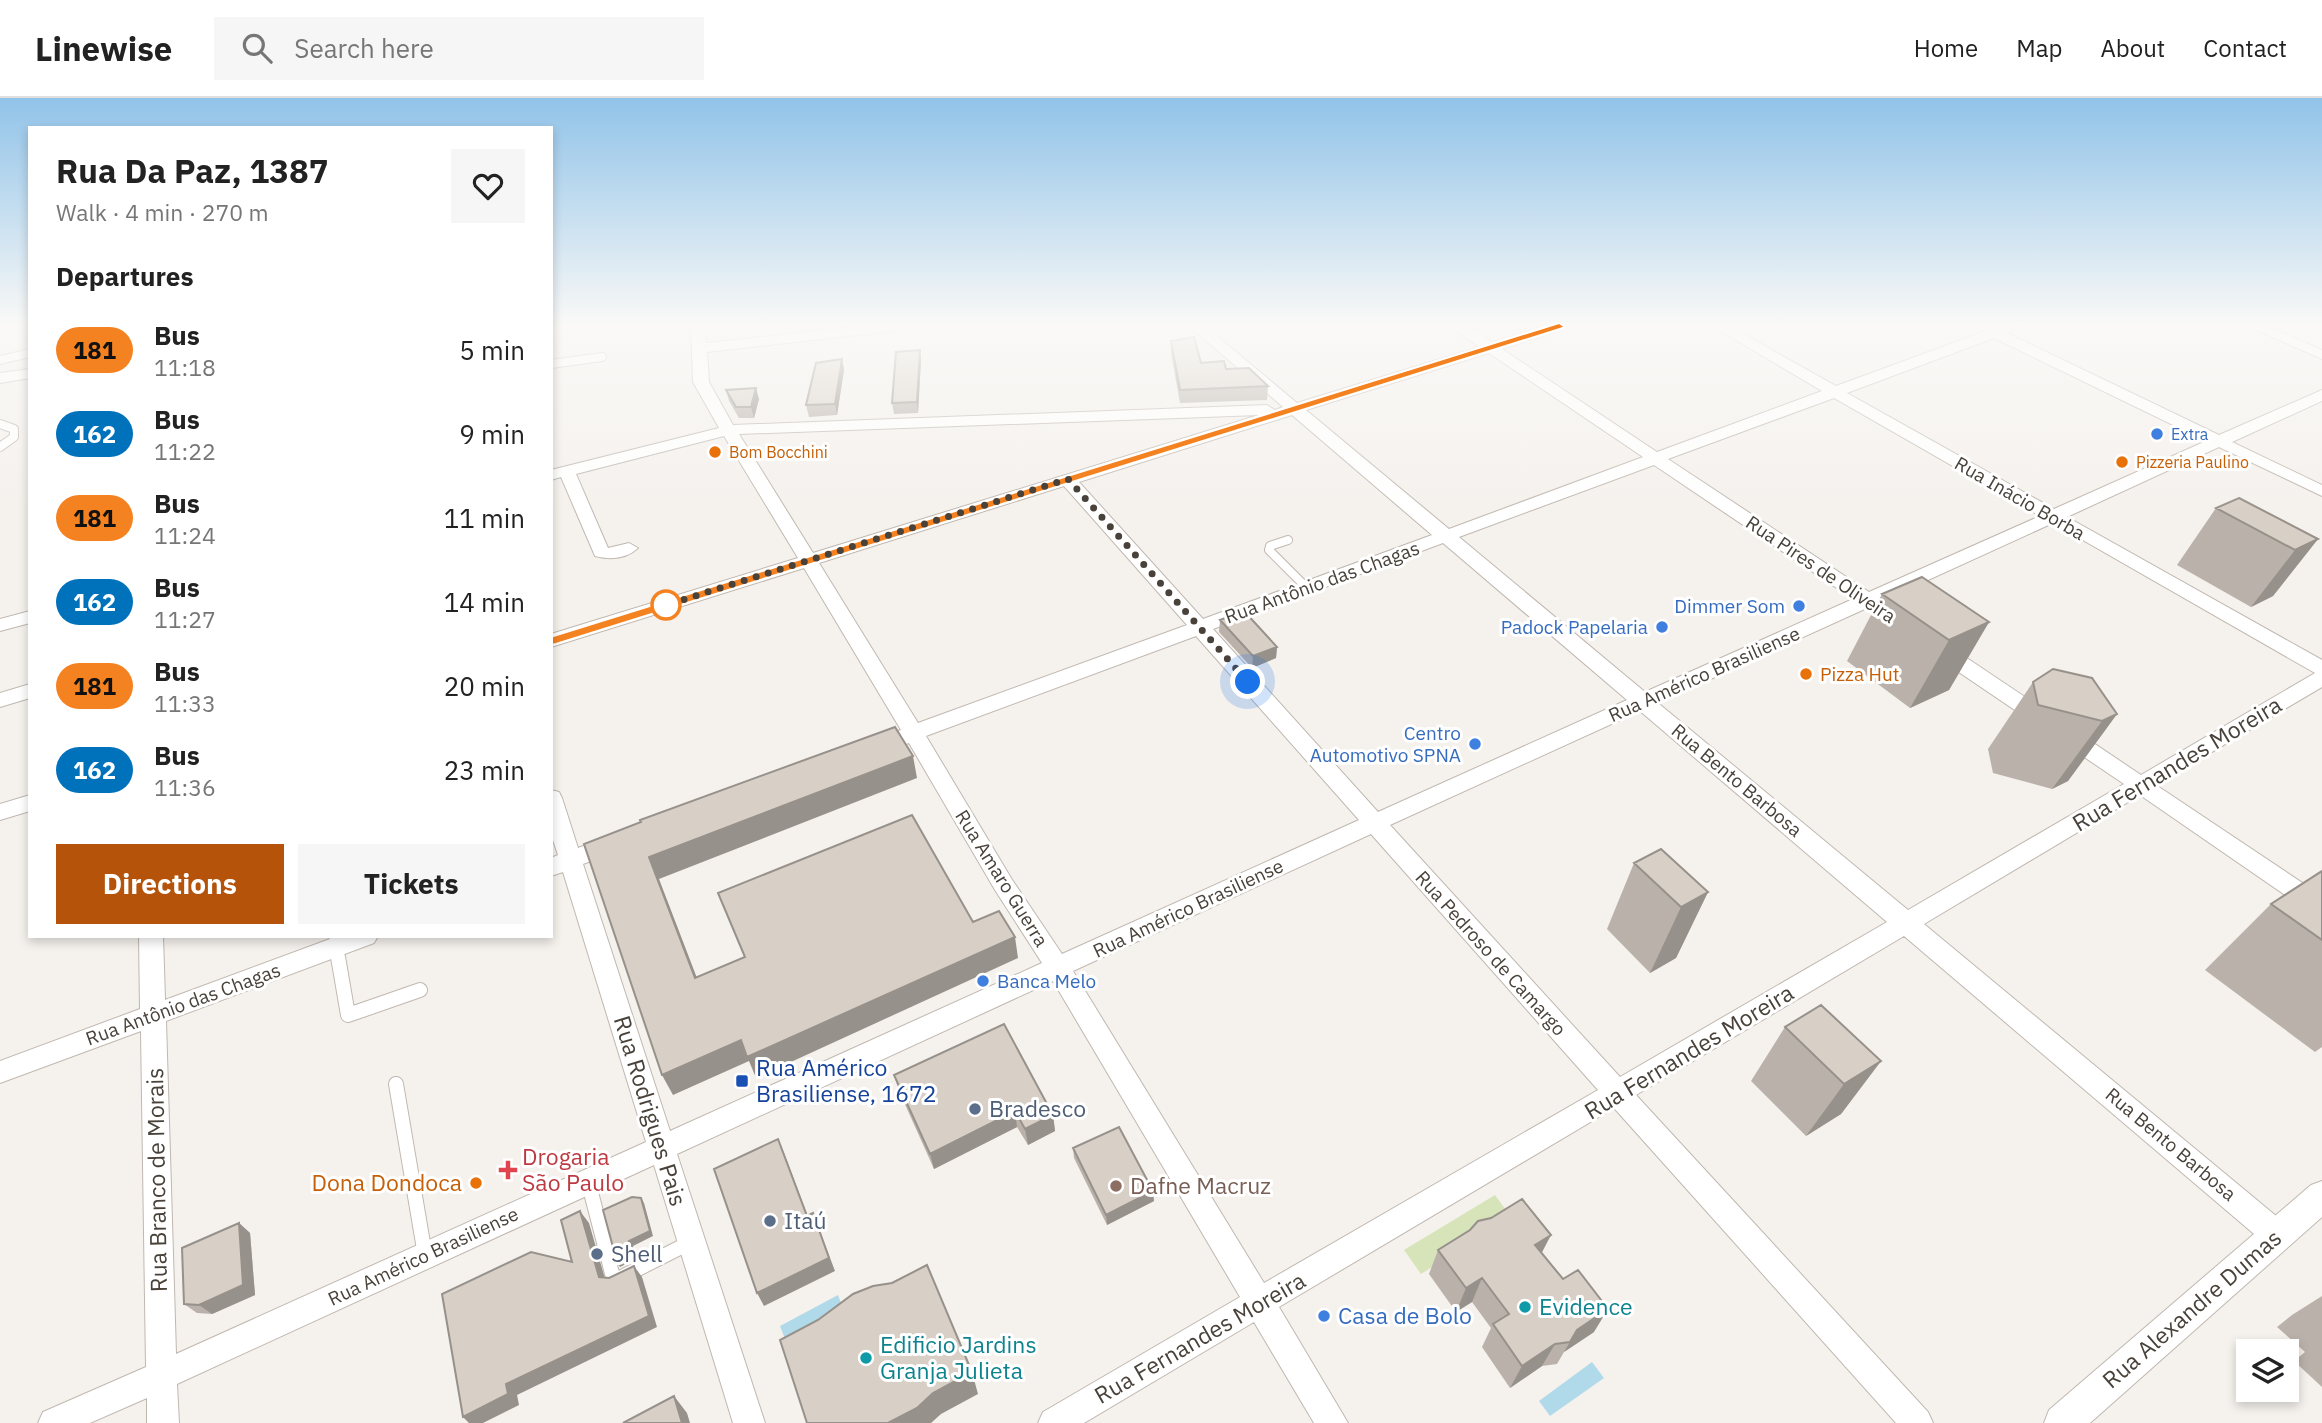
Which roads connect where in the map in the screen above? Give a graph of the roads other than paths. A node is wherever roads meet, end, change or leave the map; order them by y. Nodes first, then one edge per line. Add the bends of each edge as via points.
1 (703, 388) edge
2 (1269, 388) edge
3 (1361, 388) edge
4 (1552, 388) edge
5 (1827, 388) edge
6 (1848, 388) edge
7 (2110, 388) edge
8 (1836, 393) junction
9 (2322, 396) edge
10 (1294, 409) junction
11 (0, 424) edge
12 (728, 430) junction
13 (2221, 441) junction
14 (0, 447) edge
15 (1657, 458) junction
16 (559, 473) edge
17 (1068, 479) junction
18 (2322, 491) edge
19 (2055, 518) junction
20 (1445, 536) junction
21 (1288, 540) dead end
22 (629, 548) dead end
23 (808, 560) junction
24 (1307, 588) junction
25 (1867, 600) junction
26 (1890, 615) dead end
27 (28, 618) edge
28 (0, 625) edge
29 (1200, 627) junction
30 (1924, 639) edge
31 (553, 640) edge
32 (2322, 669) edge
33 (2322, 678) edge
34 (28, 692) edge
35 (0, 700) edge
36 (1643, 702) junction
37 (913, 733) junction
38 (862, 752) edge
39 (2139, 787) junction
40 (28, 804) edge
41 (553, 811) edge
42 (0, 812) edge
43 (1374, 823) junction
44 (634, 836) edge
45 (561, 863) edge
46 (2322, 908) edge
47 (1907, 923) junction
48 (151, 938) edge
49 (355, 938) edge
50 (334, 942) edge
51 (1058, 968) junction
52 (420, 990) dead end
53 (153, 1015) junction
54 (0, 1072) edge
55 (396, 1084) dead end
56 (1618, 1094) junction
57 (661, 1147) junction
58 (588, 1181) junction
59 (2322, 1196) edge
60 (2277, 1235) junction
61 (691, 1242) junction
62 (425, 1255) junction
63 (1261, 1303) junction
64 (161, 1376) junction
65 (54, 1423) edge
66 (163, 1423) edge
67 (749, 1423) edge
68 (1054, 1423) edge
69 (1332, 1423) edge
70 (1917, 1423) edge
71 (2062, 1423) edge

1 - 12 street, Rua Amaro Guerra
2 - 10 street, Rua Bento Barbosa
3 - 10 street
4 - 15 street, Rua Pires de Oliveira
5 - 8 street, Rua Inácio Borba
6 - 8 street, Rua Antônio das Chagas
7 - 13 street
8 - 15 street, Rua Antônio das Chagas
8 - 19 street, Rua Inácio Borba
9 - 13 street, Rua Américo Brasiliense
10 - 12 street
10 - 17 street
10 - 20 street, Rua Bento Barbosa
11 - 14 lane via 14,429 13,437
12 - 16 street
12 - 23 street, Rua Amaro Guerra
13 - 18 street
13 - 19 street, Rua Américo Brasiliense
15 - 20 street, Rua Antônio das Chagas
15 - 25 street, Rua Pires de Oliveira
16 - 22 street via 601,552
17 - 23 street
17 - 29 street, Rua Pedroso de Camargo
19 - 25 street, Rua Américo Brasiliense
19 - 32 street, Rua Inácio Borba
20 - 24 street, Rua Antônio das Chagas
20 - 36 street, Rua Bento Barbosa
21 - 24 lane via 1269,546 1269,550
23 - 31 street
23 - 37 street, Rua Amaro Guerra
24 - 29 street, Rua Antônio das Chagas
25 - 26 street, Rua Pires de Oliveira
25 - 36 street, Rua Américo Brasiliense
27 - 28 street
29 - 37 street, Rua Antônio das Chagas
29 - 43 street, Rua Pedroso de Camargo
30 - 39 street
33 - 39 street, Rua Fernandes Moreira
34 - 35 street
36 - 43 street, Rua Américo Brasiliense
36 - 47 street, Rua Bento Barbosa
37 - 38 street, Rua Antônio das Chagas
37 - 51 street, Rua Amaro Guerra
39 - 46 street
39 - 47 street, Rua Fernandes Moreira
40 - 42 street
41 - 45 street, Rua Rodrigues Pais
43 - 51 street, Rua Américo Brasiliense
43 - 56 street, Rua Pedroso de Camargo
44 - 45 street
45 - 57 street, Rua Rodrigues Pais
47 - 56 street, Rua Fernandes Moreira
47 - 60 street, Rua Bento Barbosa
48 - 53 street, Rua Branco de Morais
49 - 50 street, Rua Antônio das Chagas
50 - 52 lane via 348,1015
50 - 53 street, Rua Antônio das Chagas
51 - 57 street, Rua Américo Brasiliense
51 - 63 street, Rua Amaro Guerra
53 - 54 street, Rua Antônio das Chagas
53 - 64 street, Rua Branco de Morais
55 - 62 lane
56 - 63 street, Rua Fernandes Moreira
56 - 70 street, Rua Pedroso de Camargo
57 - 58 street, Rua Américo Brasiliense
57 - 61 street, Rua Rodrigues Pais
58 - 61 lane via 614,1281
58 - 62 street, Rua Américo Brasiliense
59 - 60 street, Rua Alexandre Dumas
60 - 71 street, Rua Alexandre Dumas
61 - 67 street, Rua Rodrigues Pais
62 - 64 street, Rua Américo Brasiliense
63 - 68 street, Rua Fernandes Moreira
63 - 69 street, Rua Amaro Guerra
64 - 65 street, Rua Américo Brasiliense
64 - 66 street, Rua Branco de Morais

